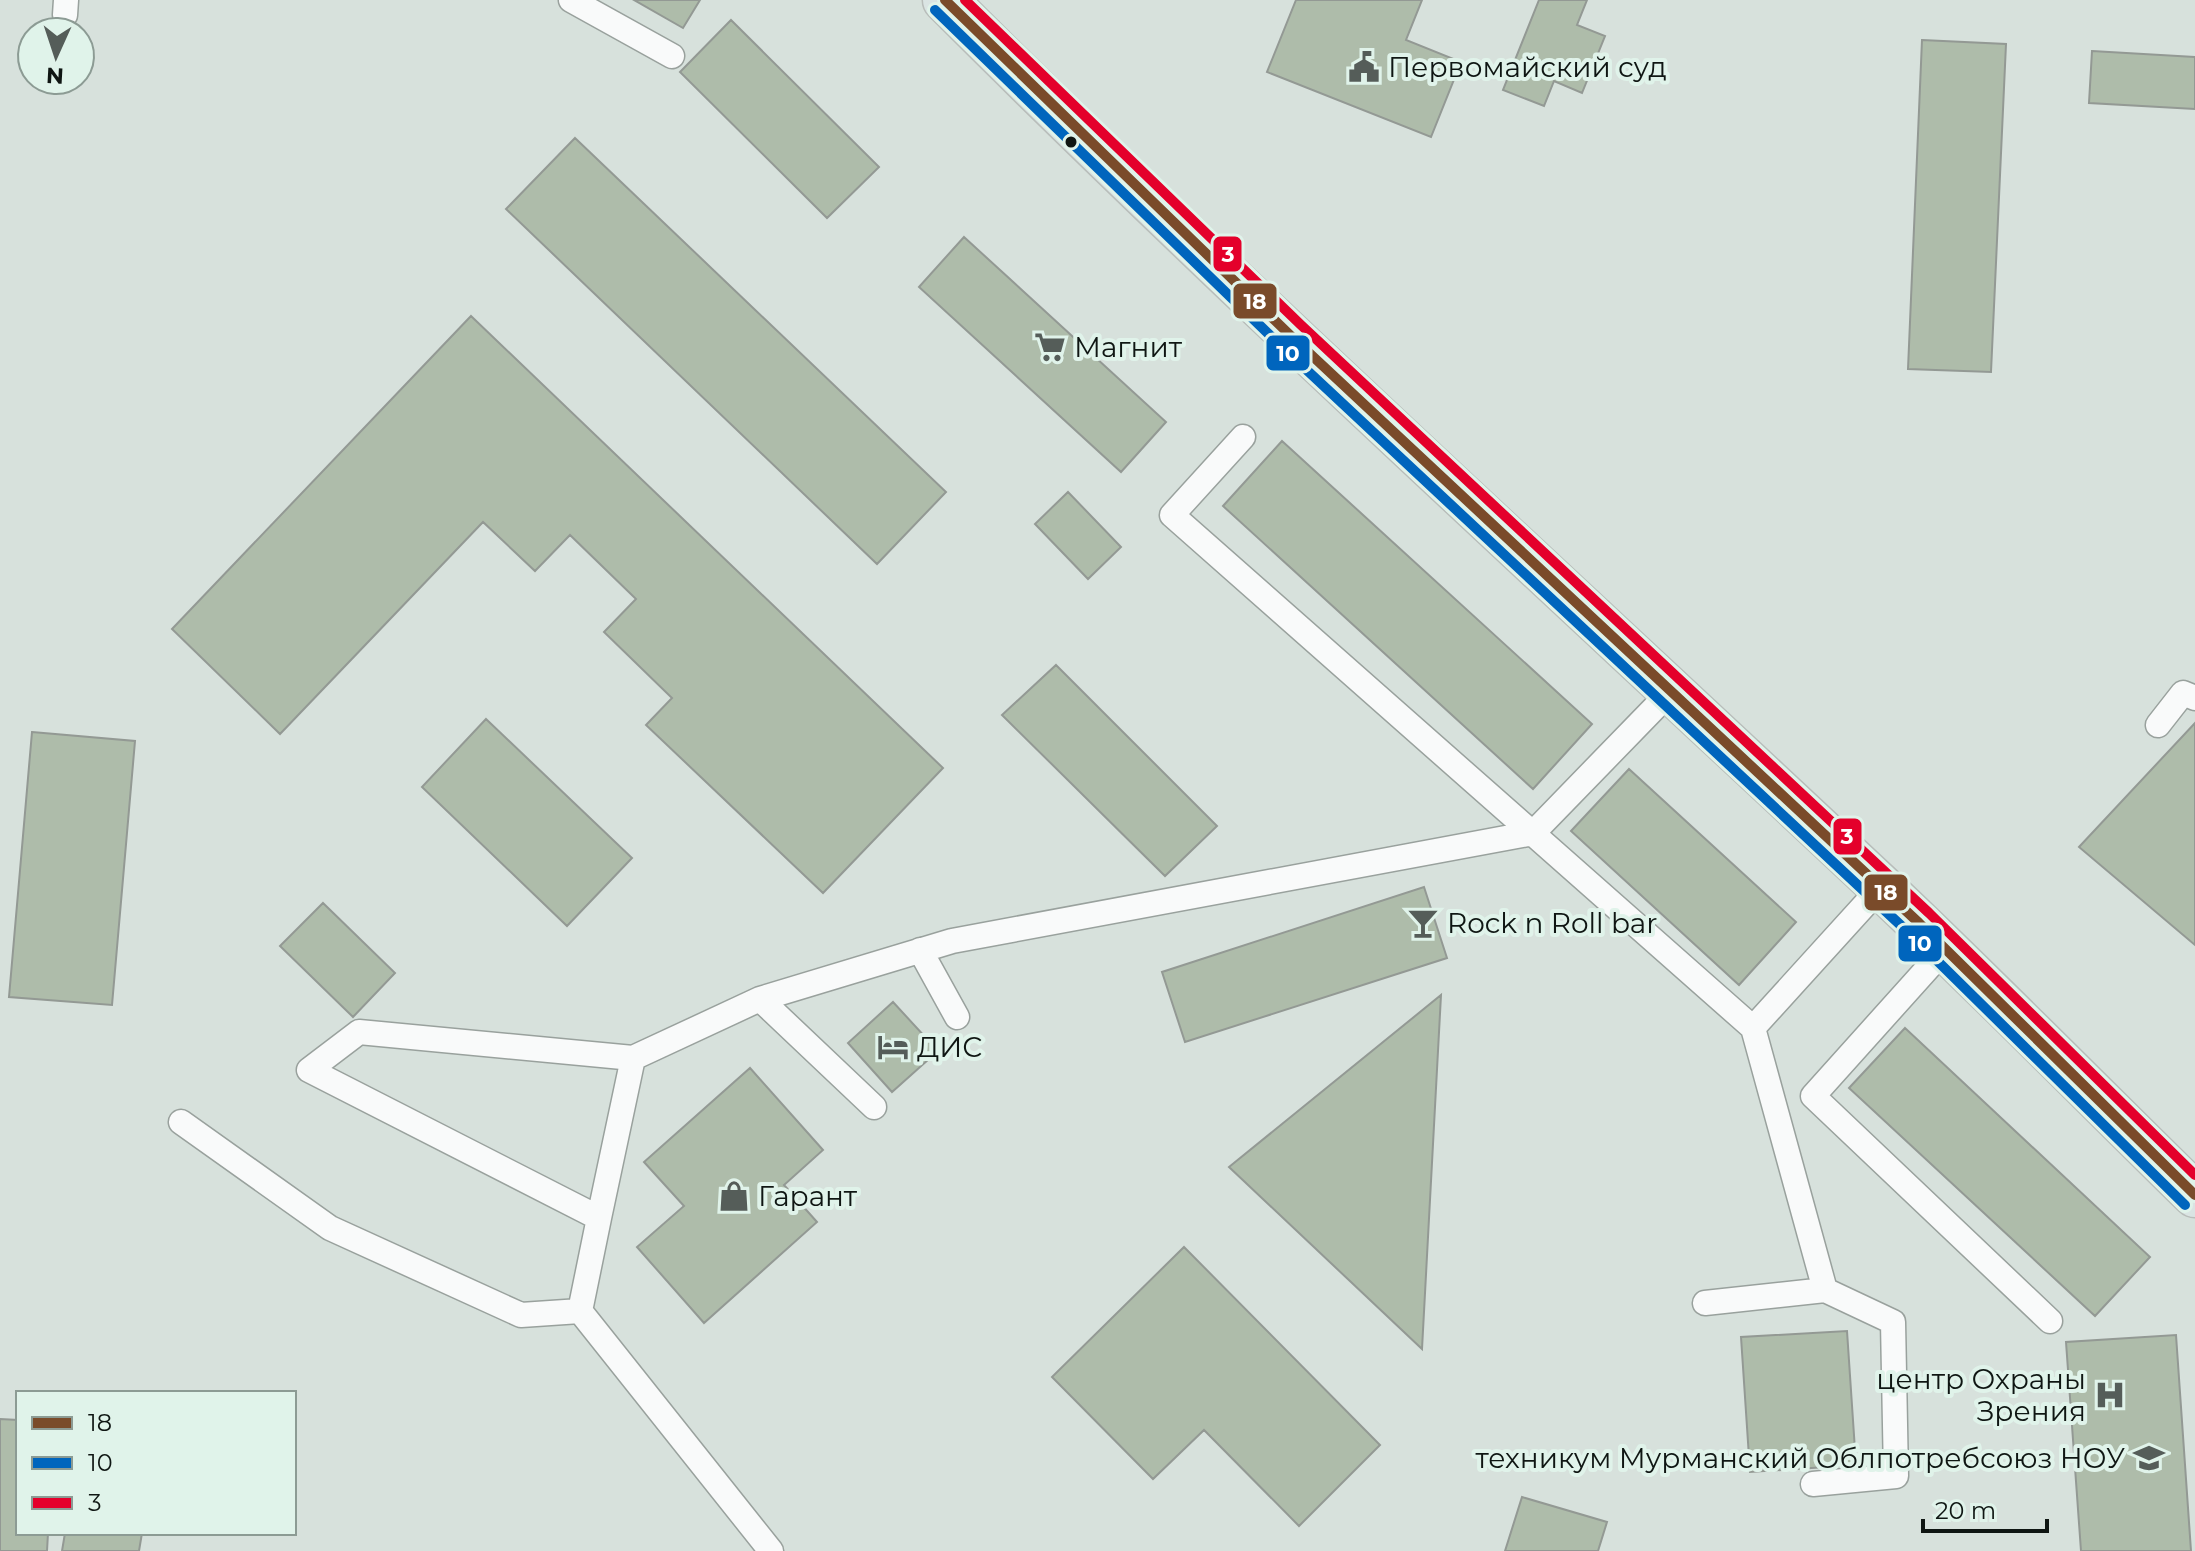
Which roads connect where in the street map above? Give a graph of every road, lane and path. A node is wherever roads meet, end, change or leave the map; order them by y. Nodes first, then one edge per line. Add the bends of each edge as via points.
1 (571, 0) edge
2 (945, 0) edge
3 (672, 56) dead end
4 (1243, 437) dead end
5 (1670, 692) junction
6 (2195, 698) edge
7 (2158, 725) dead end
8 (1533, 833) junction
9 (1881, 887) junction
10 (1945, 949) junction
11 (920, 950) junction
12 (760, 999) junction
13 (957, 1017) dead end
14 (1753, 1028) junction
15 (633, 1058) junction
16 (874, 1107) dead end
17 (181, 1122) dead end
18 (2195, 1195) edge
19 (599, 1218) junction
20 (1825, 1290) junction
21 (1705, 1303) dead end
22 (580, 1311) junction
23 (2050, 1321) dead end
24 (1813, 1484) dead end
25 (771, 1551) edge

1 - 3 lane
2 - 5 main road via 1085,140
4 - 8 lane via 1172,515
5 - 8 lane
5 - 9 main road
6 - 7 lane via 2183,693
8 - 11 lane
8 - 14 lane
9 - 10 main road
9 - 14 lane
10 - 18 main road
10 - 23 lane via 1813,1096
11 - 12 lane
11 - 13 lane
12 - 15 lane
12 - 16 lane
14 - 20 lane
15 - 19 lane
15 - 19 lane via 359,1032 309,1070
17 - 22 lane via 330,1228 521,1315
19 - 22 lane
20 - 21 lane
20 - 24 lane via 1893,1322 1896,1476
22 - 25 lane

